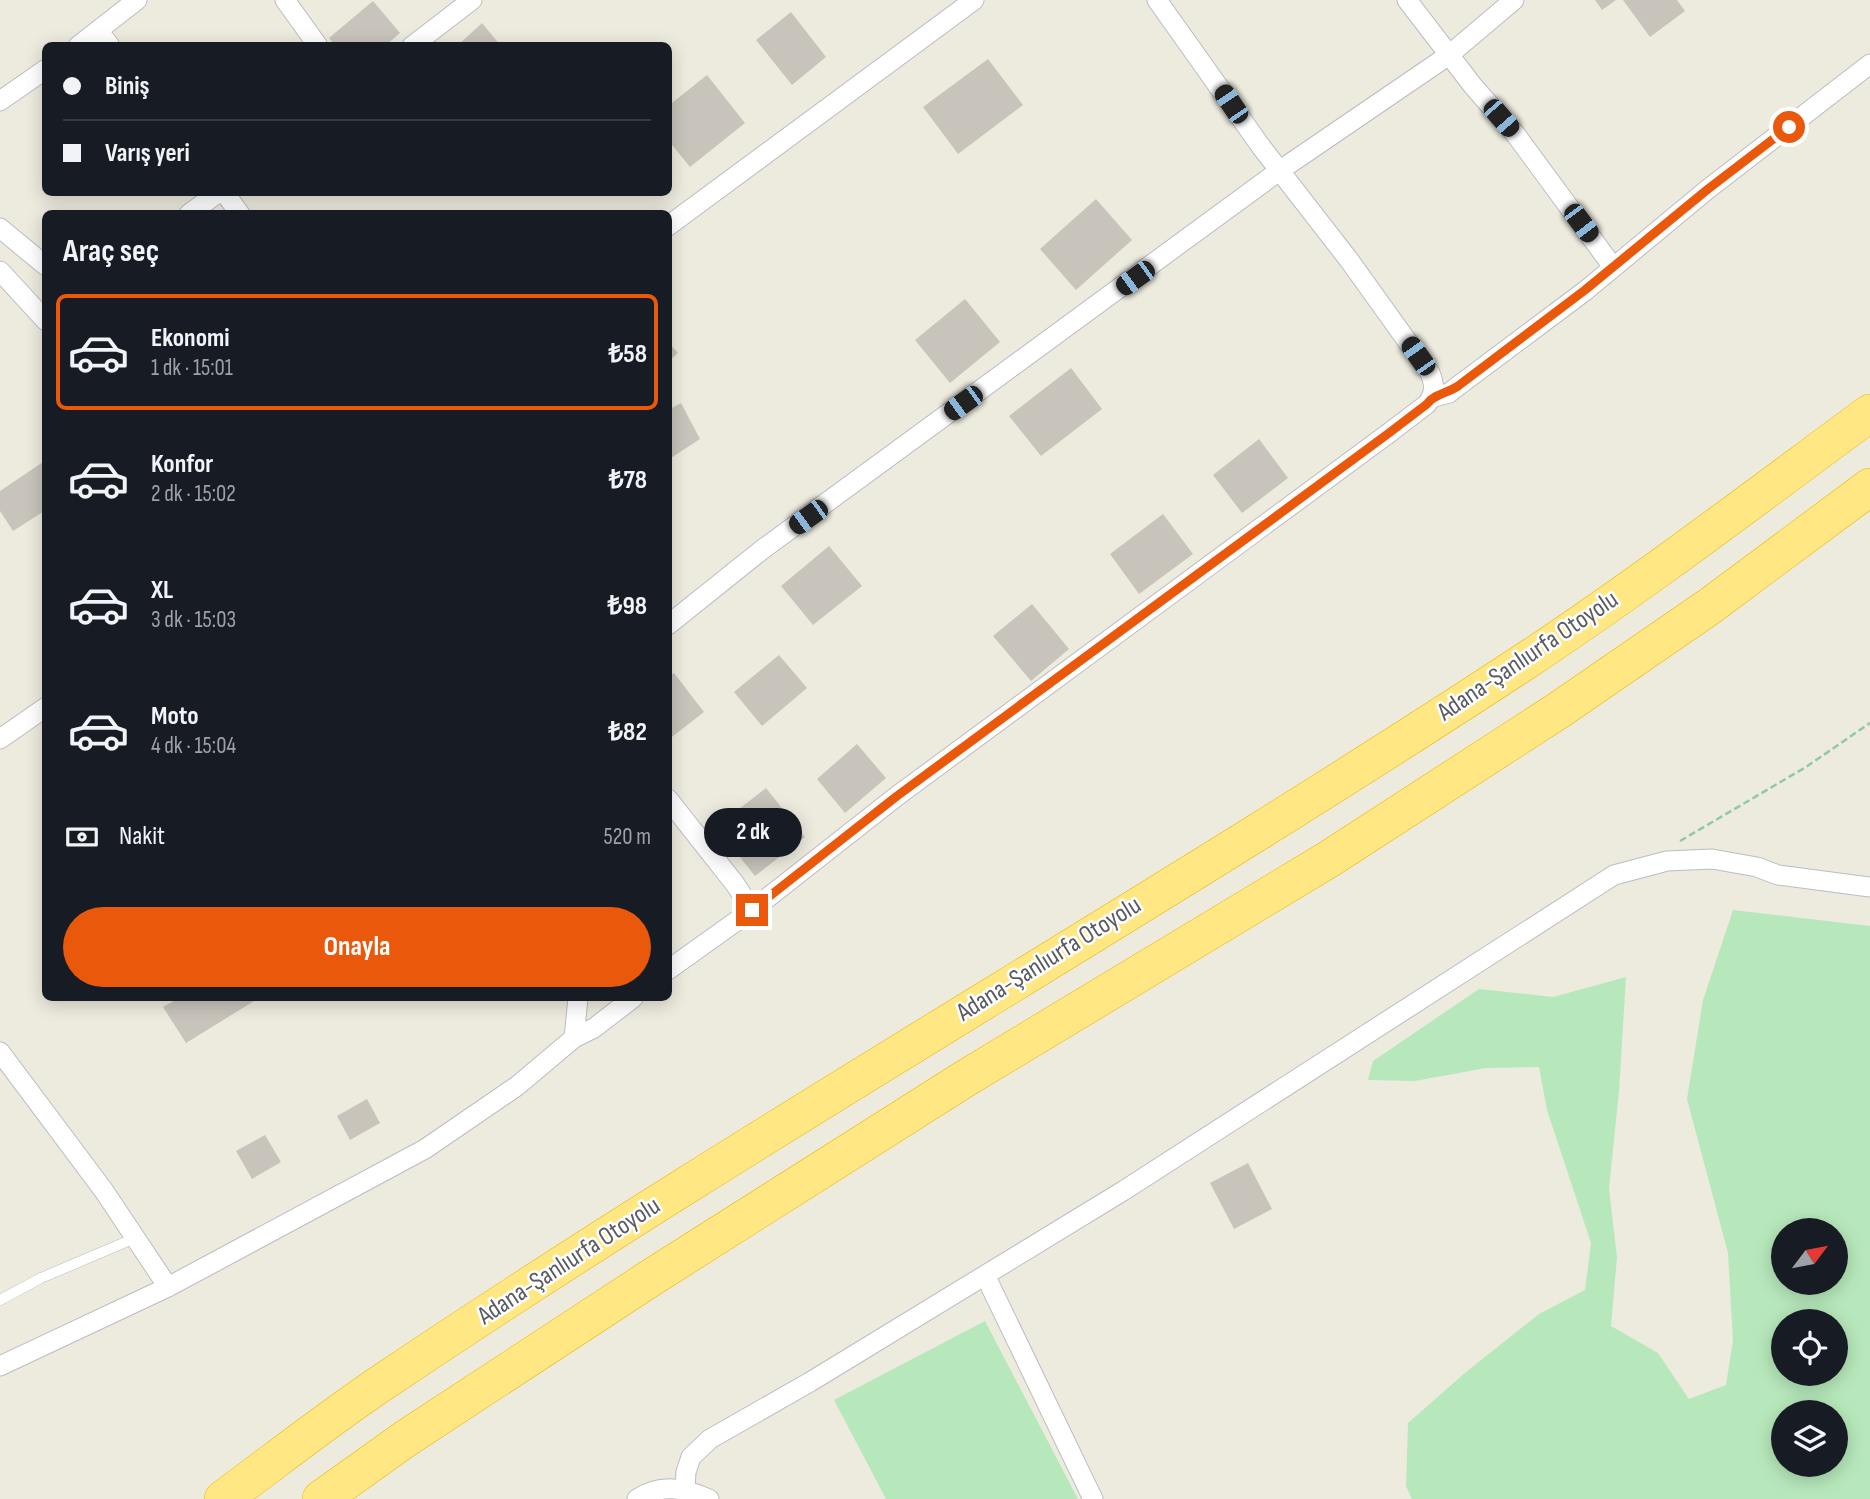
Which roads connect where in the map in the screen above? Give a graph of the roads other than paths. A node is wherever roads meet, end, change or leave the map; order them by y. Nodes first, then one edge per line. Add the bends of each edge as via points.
1 (137, 0) edge
2 (285, 0) edge
3 (472, 0) edge
4 (974, 0) edge
5 (1157, 0) edge
6 (1407, 0) edge
7 (1514, 0) edge
8 (104, 38) edge
9 (315, 42) edge
10 (417, 42) edge
11 (1449, 55) junction
12 (1870, 64) edge
13 (42, 72) edge
14 (0, 102) edge
15 (1279, 171) junction
16 (215, 196) edge
17 (224, 196) edge
18 (195, 210) edge
19 (237, 210) edge
20 (672, 223) edge
21 (0, 228) edge
22 (42, 263) edge
23 (1614, 267) junction
24 (0, 271) edge
25 (42, 317) edge
26 (1431, 398) junction
27 (1870, 413) edge
28 (1870, 487) edge
29 (672, 622) edge
30 (42, 710) edge
31 (0, 739) edge
32 (672, 804) edge
33 (1870, 887) edge
34 (752, 910) junction
35 (672, 967) edge
36 (578, 1001) edge
37 (629, 1001) edge
38 (574, 1038) junction
39 (0, 1052) edge
40 (135, 1238) junction
41 (985, 1275) junction
42 (168, 1287) junction
43 (0, 1300) edge
44 (0, 1366) edge
45 (685, 1489) junction
46 (223, 1499) edge
47 (321, 1499) edge
48 (637, 1499) edge
49 (709, 1499) edge
50 (1093, 1499) edge

1 - 8 street
2 - 9 street
3 - 10 street
4 - 20 street
5 - 15 street
6 - 11 street
7 - 11 street
11 - 15 street
11 - 23 street via 1516,135
12 - 23 street
13 - 14 street
15 - 26 street via 1430,373 1435,383
15 - 29 street via 763,549
16 - 18 street
17 - 19 street
21 - 22 street
23 - 26 street via 1449,393
24 - 25 street
26 - 34 street via 897,796
27 - 46 highway, Adana-Şanlıurfa Otoyolu via 1527,660 616,1230 379,1385
28 - 47 highway via 1559,710 1329,859 966,1078 649,1279
30 - 31 street
32 - 34 street
33 - 41 street via 1778,875 1712,859 1667,861 1615,875
34 - 35 street
36 - 38 street
37 - 38 street
38 - 42 street via 517,1086 425,1149
39 - 40 street
40 - 42 street
40 - 43 lane
41 - 45 street via 710,1439 691,1457
41 - 50 street
42 - 44 street
45 - 48 street via 663,1488
45 - 49 street

